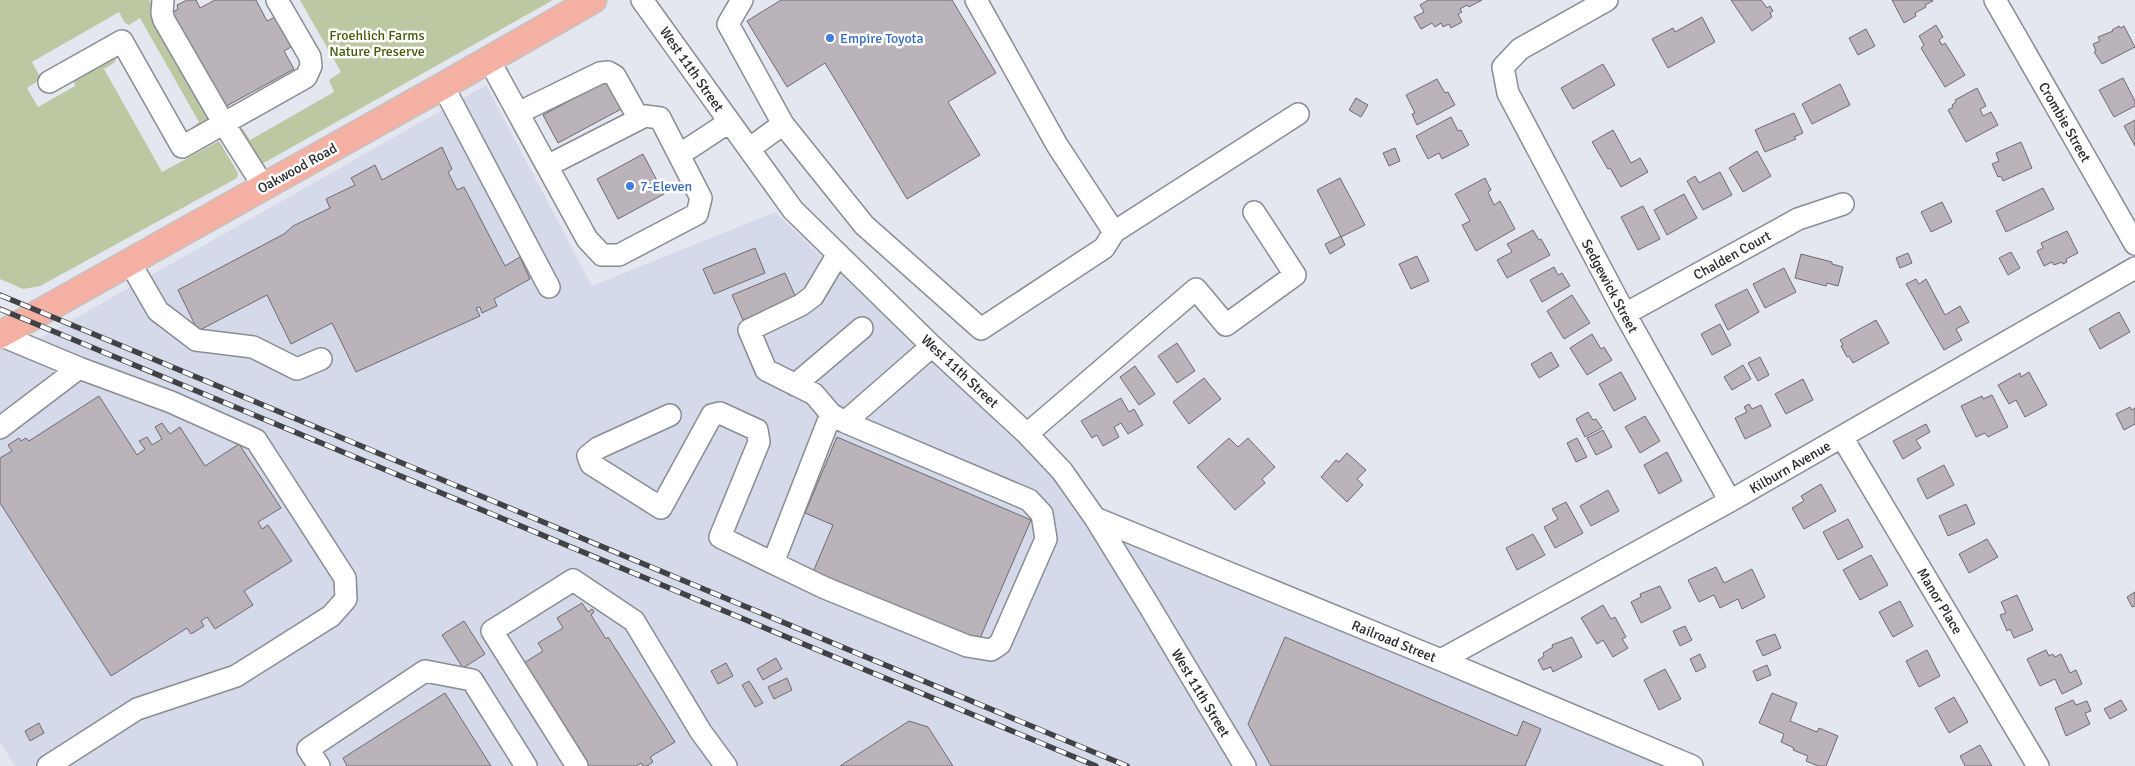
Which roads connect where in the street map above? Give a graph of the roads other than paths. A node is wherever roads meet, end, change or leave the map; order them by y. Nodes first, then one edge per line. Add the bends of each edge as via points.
1 (163, 0) edge
2 (277, 0) edge
3 (594, 0) edge
4 (642, 0) edge
5 (742, 0) edge
6 (976, 0) edge
7 (1607, 0) edge
8 (1995, 0) edge
9 (490, 60) junction
10 (49, 82) dead end
11 (443, 86) junction
12 (518, 113) junction
13 (1298, 114) dead end
14 (639, 119) junction
15 (729, 122) junction
16 (224, 124) junction
17 (783, 124) junction
18 (749, 149) junction
19 (679, 156) junction
20 (547, 166) junction
21 (264, 187) junction
22 (1843, 204) dead end
23 (1254, 212) dead end
24 (1114, 232) junction
25 (2135, 244) edge
26 (838, 254) junction
27 (129, 261) junction
28 (2135, 268) edge
29 (549, 287) dead end
30 (1625, 314) junction
31 (862, 328) dead end
32 (0, 335) edge
33 (932, 346) junction
34 (321, 359) dead end
35 (78, 368) junction
36 (796, 385) junction
37 (670, 415) dead end
38 (838, 418) junction
39 (0, 428) edge
40 (1027, 434) junction
41 (1842, 437) junction
42 (1730, 501) junction
43 (1094, 518) junction
44 (773, 564) junction
45 (1441, 660) junction
46 (48, 766) edge
47 (319, 766) edge
48 (526, 766) edge
49 (577, 766) edge
50 (726, 766) edge
51 (1244, 766) edge
52 (1692, 766) edge
53 (2038, 766) edge

1 - 16 street via 164,20
2 - 16 street via 310,57 311,66 306,77
3 - 9 main road, Oakwood Road
4 - 15 street, West 11th Street
5 - 17 street via 728,24
6 - 24 street via 1057,144
7 - 30 street, Sedgewick Street via 1520,48 1503,67 1508,93
8 - 25 street, Crombie Street
9 - 11 main road, Oakwood Road
9 - 12 street
10 - 16 street via 122,41 182,148
11 - 21 main road, Oakwood Road
11 - 29 street
12 - 14 street via 608,72 615,76
12 - 20 street
13 - 24 street
14 - 19 street via 645,116 660,118
14 - 20 street
15 - 18 street, West 11th Street
15 - 19 street
16 - 21 street
17 - 18 street
17 - 24 street via 864,225 981,330 1104,248
18 - 26 street, West 11th Street via 793,210
19 - 20 street via 701,198 697,214 619,255 602,255 587,239
21 - 27 main road, Oakwood Road
22 - 30 street, Chalden Court via 1798,219
23 - 40 street via 1295,275 1226,325 1196,289
26 - 33 street, West 11th Street
26 - 36 street via 813,296 749,330 766,370
27 - 32 main road, Oakwood Road
27 - 34 street via 158,311 196,340 253,347 297,370
28 - 41 street, Kilburn Avenue
30 - 42 street, Sedgewick Street
31 - 36 street
32 - 35 street
33 - 38 street
33 - 40 street, West 11th Street
35 - 39 street
35 - 46 street via 171,402 256,440 345,578 346,599 331,616 236,676 137,709
36 - 38 street via 814,394
37 - 44 street via 598,448 588,456 591,464 661,508 712,415 720,413 757,430 760,442 720,537
38 - 44 street
38 - 44 street via 1029,500 1042,514 1046,539 1000,644 991,650 967,646
40 - 43 street, West 11th Street via 1062,471
41 - 42 street, Kilburn Avenue
41 - 53 street, Manor Place
42 - 45 street, Kilburn Avenue
43 - 45 street, Railroad Street
43 - 51 street, West 11th Street
45 - 52 street, Railroad Street
47 - 48 street via 308,749 425,671 472,680
49 - 50 street via 492,631 573,580 634,622 701,732

